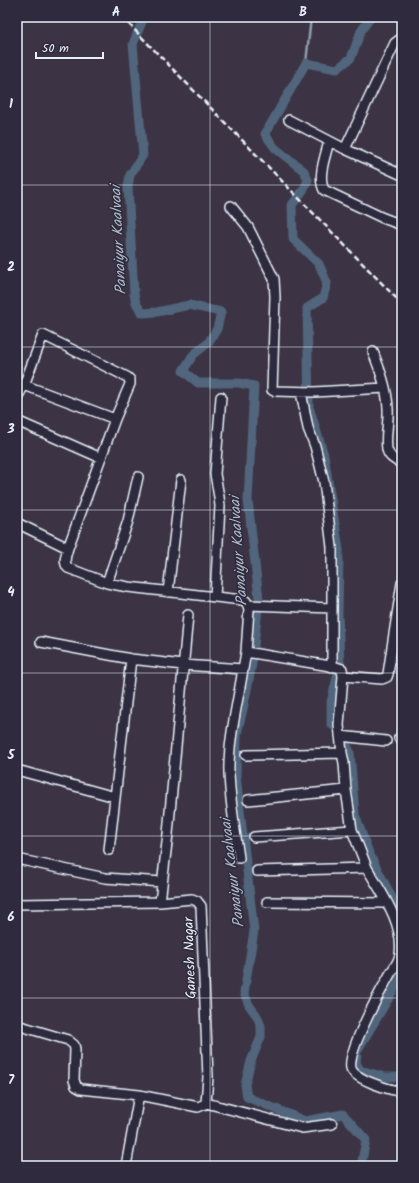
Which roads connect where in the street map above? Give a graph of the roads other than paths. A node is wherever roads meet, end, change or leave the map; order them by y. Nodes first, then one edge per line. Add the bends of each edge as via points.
1 (402, 39) edge
2 (289, 120) dead end
3 (329, 141) junction
4 (345, 149) junction
5 (402, 175) edge
6 (231, 206) dead end
7 (402, 225) edge
8 (373, 352) dead end
9 (24, 385) junction
10 (386, 388) junction
11 (302, 392) junction
12 (220, 397) dead end
13 (17, 398) edge
14 (115, 419) junction
15 (17, 421) edge
16 (101, 458) junction
17 (402, 463) edge
18 (138, 477) dead end
19 (181, 480) dead end
20 (17, 523) edge
21 (68, 548) junction
22 (107, 583) junction
23 (402, 583) edge
24 (168, 592) junction
25 (401, 595) edge
26 (215, 597) junction
27 (251, 605) junction
28 (332, 608) junction
29 (188, 615) dead end
30 (398, 634) edge
31 (41, 642) dead end
32 (252, 652) junction
33 (131, 659) junction
34 (183, 665) junction
35 (243, 669) junction
36 (338, 669) junction
37 (339, 731) junction
38 (386, 741) dead end
39 (342, 753) junction
40 (246, 755) dead end
41 (17, 770) edge
42 (346, 790) junction
43 (115, 797) junction
44 (248, 800) dead end
45 (352, 830) junction
46 (254, 837) dead end
47 (109, 850) dead end
48 (239, 858) dead end
49 (17, 859) edge
50 (367, 868) junction
51 (257, 871) dead end
52 (162, 882) junction
53 (160, 902) junction
54 (267, 902) dead end
55 (387, 903) junction
56 (17, 904) edge
57 (17, 1026) edge
58 (402, 1091) edge
59 (139, 1095) junction
60 (206, 1103) junction
61 (332, 1124) dead end
62 (126, 1166) edge

1 - 4 street via 396,43
2 - 3 street
3 - 4 street
3 - 7 street via 322,179 324,190
4 - 5 street
6 - 11 street via 248,227 274,279 272,390
8 - 10 street
9 - 13 street
9 - 14 street
9 - 14 street via 43,336 130,380
10 - 11 street
10 - 17 street via 387,450 391,457
11 - 28 street via 308,428 324,482 332,547
12 - 26 street via 215,474 220,506
14 - 16 street
15 - 16 street
16 - 21 street
18 - 22 street via 128,521
19 - 24 street
20 - 21 street
21 - 22 street via 65,565 68,568
22 - 24 street
23 - 25 street
24 - 26 street
25 - 30 street
26 - 27 street via 242,600
27 - 28 street
27 - 32 street
28 - 36 street
29 - 34 street
30 - 36 street via 387,677 382,680
31 - 33 street
32 - 35 street
32 - 36 street
33 - 34 street
33 - 43 street
34 - 35 street
34 - 52 street
35 - 48 street via 229,772
36 - 37 street
37 - 38 street
37 - 39 street
39 - 40 street
39 - 42 street
41 - 43 street
42 - 44 street
42 - 45 street
43 - 47 street
45 - 46 street
45 - 50 street
49 - 52 street via 105,878
50 - 51 street
50 - 55 street
52 - 53 street
53 - 56 street
53 - 60 street, Ganesh Nagar via 192,899 201,906 208,1077
54 - 55 street
55 - 58 street via 397,924 400,956 364,1025 351,1068 353,1073 361,1078 394,1091
57 - 59 street via 68,1040 74,1045 74,1080 76,1086 81,1089
59 - 60 street via 198,1106
59 - 62 street
60 - 61 street via 302,1128

